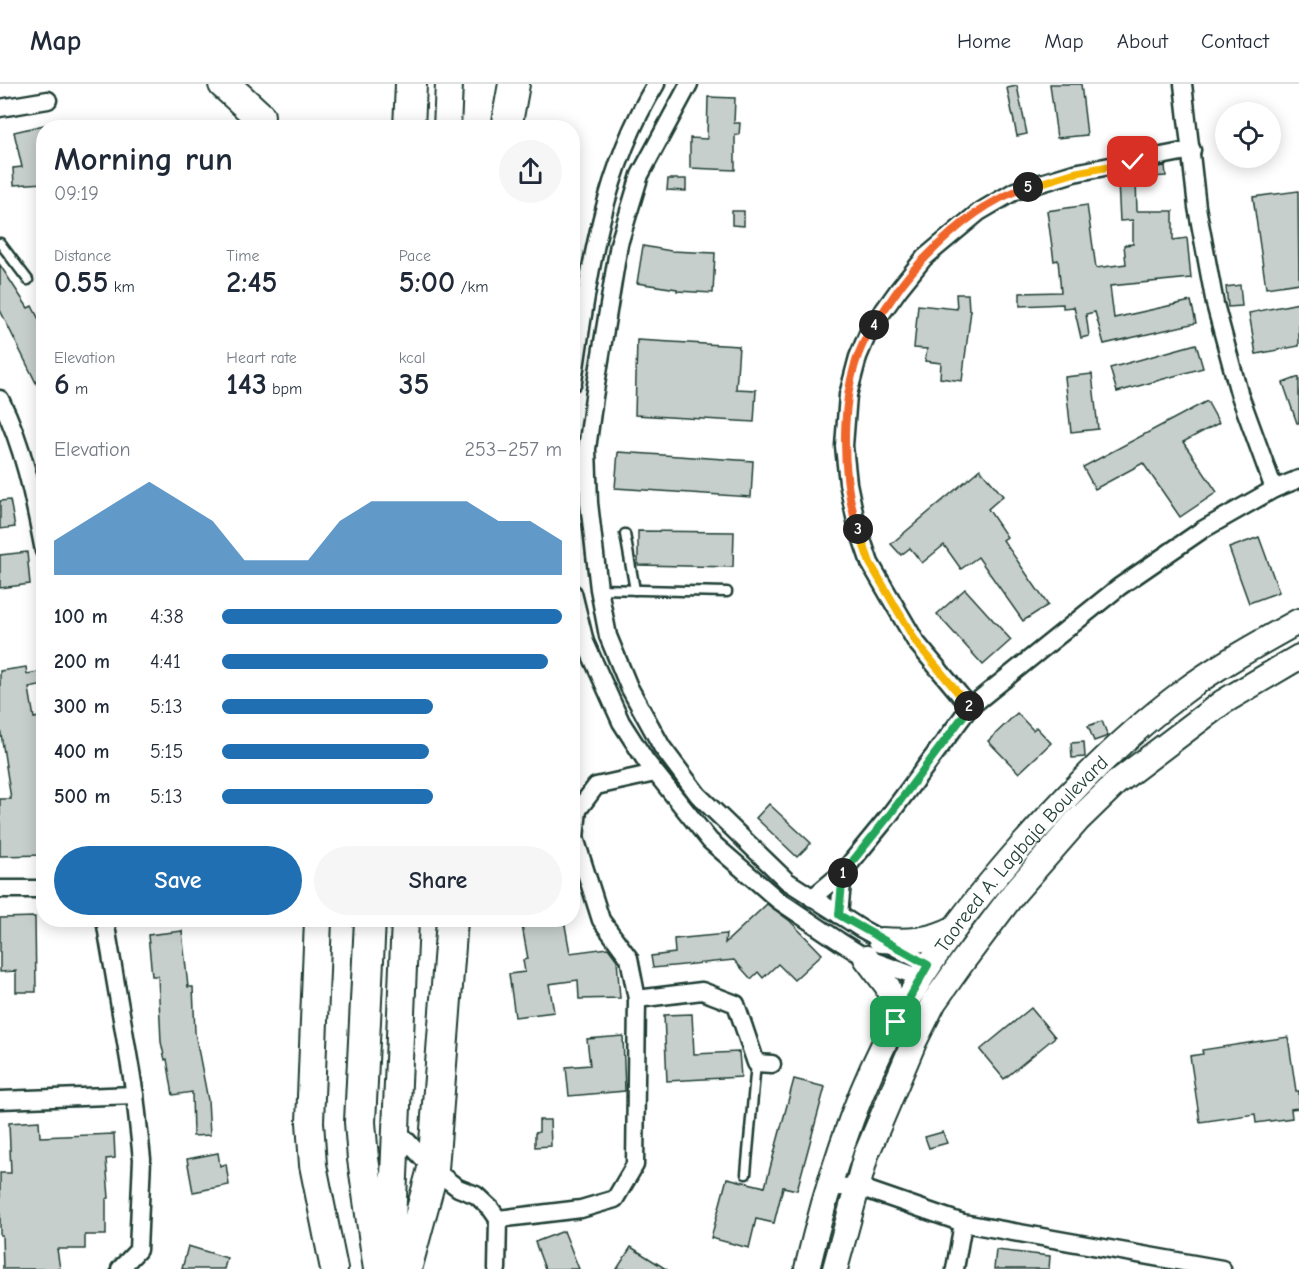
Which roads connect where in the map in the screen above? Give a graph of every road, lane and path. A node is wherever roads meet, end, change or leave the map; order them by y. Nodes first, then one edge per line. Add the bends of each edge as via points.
1 (224, 84) edge
2 (237, 84) edge
3 (411, 84) edge
4 (449, 84) edge
5 (514, 84) edge
6 (656, 84) edge
7 (689, 84) edge
8 (1183, 84) edge
9 (48, 100) dead end
10 (0, 108) edge
11 (260, 120) edge
12 (261, 120) edge
13 (409, 120) edge
14 (447, 120) edge
15 (507, 120) edge
16 (1192, 150) junction
17 (0, 243) edge
18 (28, 280) dead end
19 (580, 339) edge
20 (0, 399) edge
21 (1299, 479) edge
22 (1274, 489) junction
23 (36, 509) edge
24 (625, 534) dead end
25 (599, 589) junction
26 (634, 590) junction
27 (727, 592) dead end
28 (1299, 621) edge
29 (580, 622) edge
30 (1299, 657) edge
31 (970, 707) junction
32 (655, 773) junction
33 (580, 807) edge
34 (580, 853) edge
35 (843, 872) junction
36 (0, 889) edge
37 (36, 889) edge
38 (812, 898) junction
39 (839, 915) junction
40 (106, 927) edge
41 (318, 927) edge
42 (370, 927) edge
43 (405, 927) edge
44 (451, 927) edge
45 (957, 927) junction
46 (881, 940) junction
47 (866, 958) junction
48 (963, 961) junction
49 (927, 973) junction
50 (637, 999) junction
51 (934, 1002) junction
52 (896, 1022) junction
53 (764, 1064) joint
54 (135, 1095) junction
55 (0, 1100) edge
56 (395, 1128) junction
57 (433, 1169) junction
58 (746, 1174) dead end
59 (856, 1186) junction
60 (828, 1188) junction
61 (498, 1219) junction
62 (963, 1223) junction
63 (120, 1269) edge
64 (334, 1269) edge
65 (379, 1269) edge
66 (390, 1269) edge
67 (406, 1269) edge
68 (497, 1269) edge
69 (807, 1269) edge
70 (835, 1269) edge
71 (955, 1269) edge
72 (1222, 1269) edge

1 - 11 highway
2 - 12 main road
3 - 13 highway
4 - 14 main road
5 - 15 highway
6 - 19 street via 611,182 597,235
7 - 25 street via 640,175 619,244 587,449
8 - 16 street
9 - 10 street
16 - 22 street via 1197,207 1215,304 1239,393
16 - 31 street via 1074,173 1016,190 979,212 924,258 869,331 858,357 848,395 844,446 856,522 870,563 916,642
17 - 18 lane
20 - 23 street via 14,426
21 - 22 street
22 - 31 street via 1202,530 1119,587
24 - 26 lane
25 - 26 lane
25 - 38 street via 608,636 628,687 662,747 698,795 788,881
26 - 27 lane
28 - 45 street, Taoreed A. Lagbaja Boulevard via 1184,691 1129,736 1073,789 993,877
29 - 32 street via 585,642 621,722
30 - 48 street, Taoreed A. Lagbaja Boulevard via 1223,702 1116,783 1014,893
31 - 35 street
32 - 33 street via 596,786
32 - 47 street via 710,841 778,900
34 - 50 street via 602,921 629,958
35 - 38 street
35 - 39 street
36 - 37 street
38 - 39 street
39 - 46 street
40 - 54 street
41 - 64 main road via 310,1122 313,1165
42 - 65 highway via 360,1122
43 - 56 main road
44 - 57 highway
45 - 46 street via 922,940
45 - 49 street, Taoreed A. Lagbaja Boulevard
46 - 49 street
47 - 49 street
47 - 52 street via 888,987
48 - 49 street
48 - 51 street, Taoreed A. Lagbaja Boulevard
49 - 51 street
49 - 52 street, Taoreed A. Lagbaja Boulevard
50 - 53 street via 702,991 736,1004
50 - 61 street via 635,1165 615,1199 581,1209
51 - 59 street, Taoreed A. Lagbaja Boulevard
52 - 60 street, Taoreed A. Lagbaja Boulevard via 869,1077
53 - 58 lane
54 - 55 street
54 - 63 street via 142,1159 138,1250
56 - 57 street
56 - 66 main road
57 - 61 street via 458,1188 476,1195
57 - 67 highway
59 - 60 street
59 - 62 street
59 - 70 street, Taoreed A. Lagbaja Boulevard
60 - 69 street, Taoreed A. Lagbaja Boulevard
61 - 68 street
62 - 71 street
62 - 72 street

